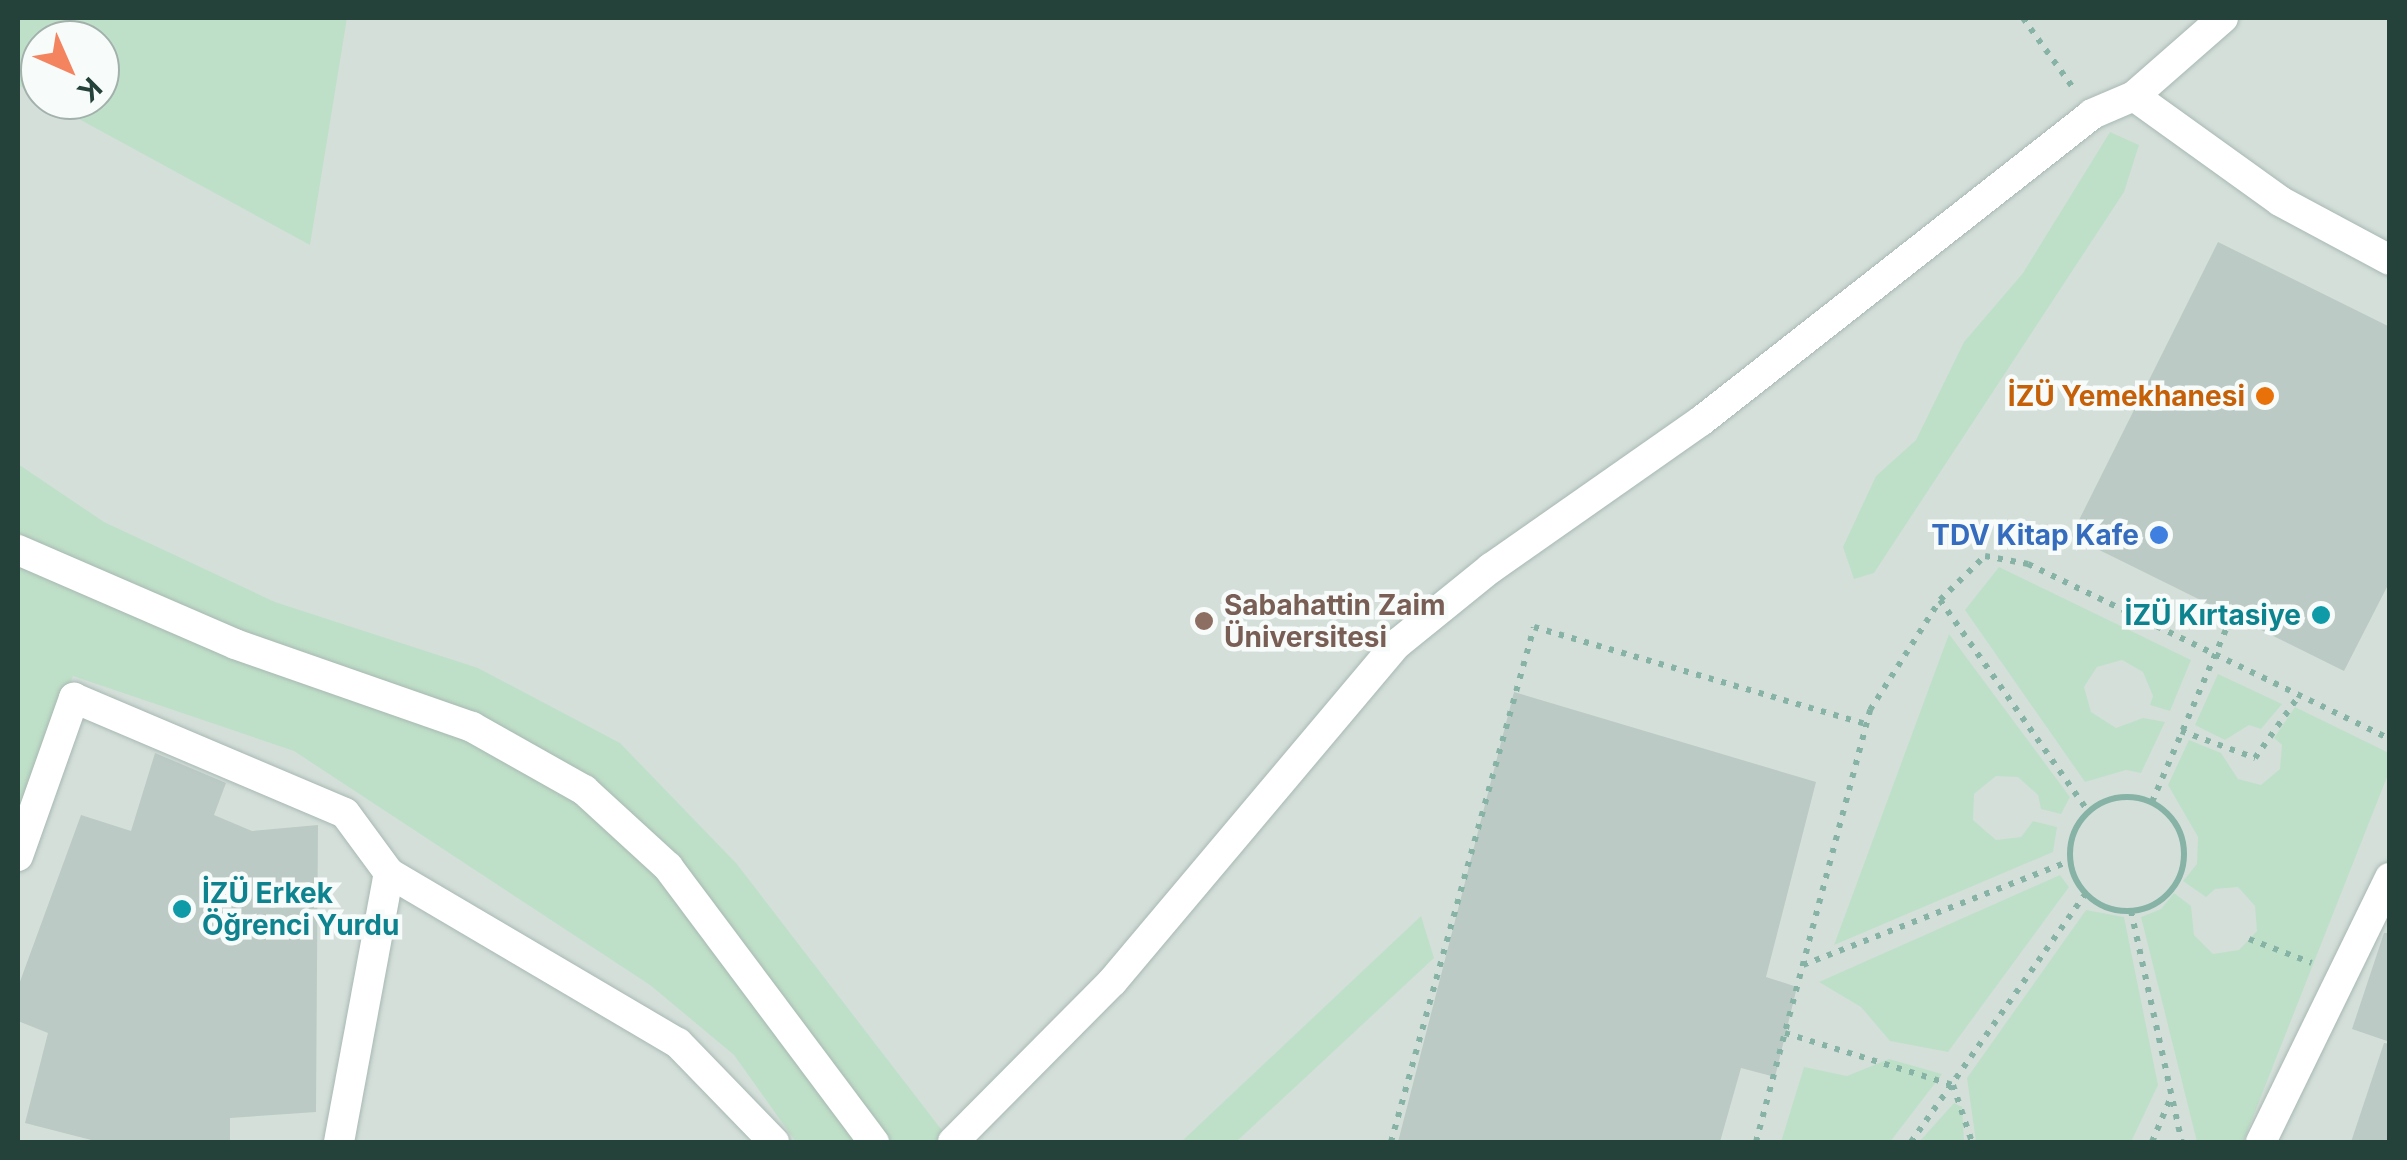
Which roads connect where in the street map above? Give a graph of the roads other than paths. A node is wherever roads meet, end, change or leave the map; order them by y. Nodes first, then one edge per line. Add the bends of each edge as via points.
1 (2223, 18) edge
2 (2134, 96) junction
3 (2390, 260) edge
4 (18, 550) edge
5 (18, 856) edge
6 (388, 873) junction
7 (2390, 878) edge
8 (340, 1142) edge
9 (774, 1142) edge
10 (874, 1142) edge
11 (953, 1142) edge
12 (2261, 1142) edge

1 - 2 street
2 - 3 street via 2280,201
2 - 11 street via 2092,114 1701,421 1491,568 1397,644 1112,982
4 - 10 street via 235,644 472,727 584,790 668,867
5 - 6 street via 74,698 345,813
6 - 8 street
6 - 9 street via 678,1043
7 - 12 street

